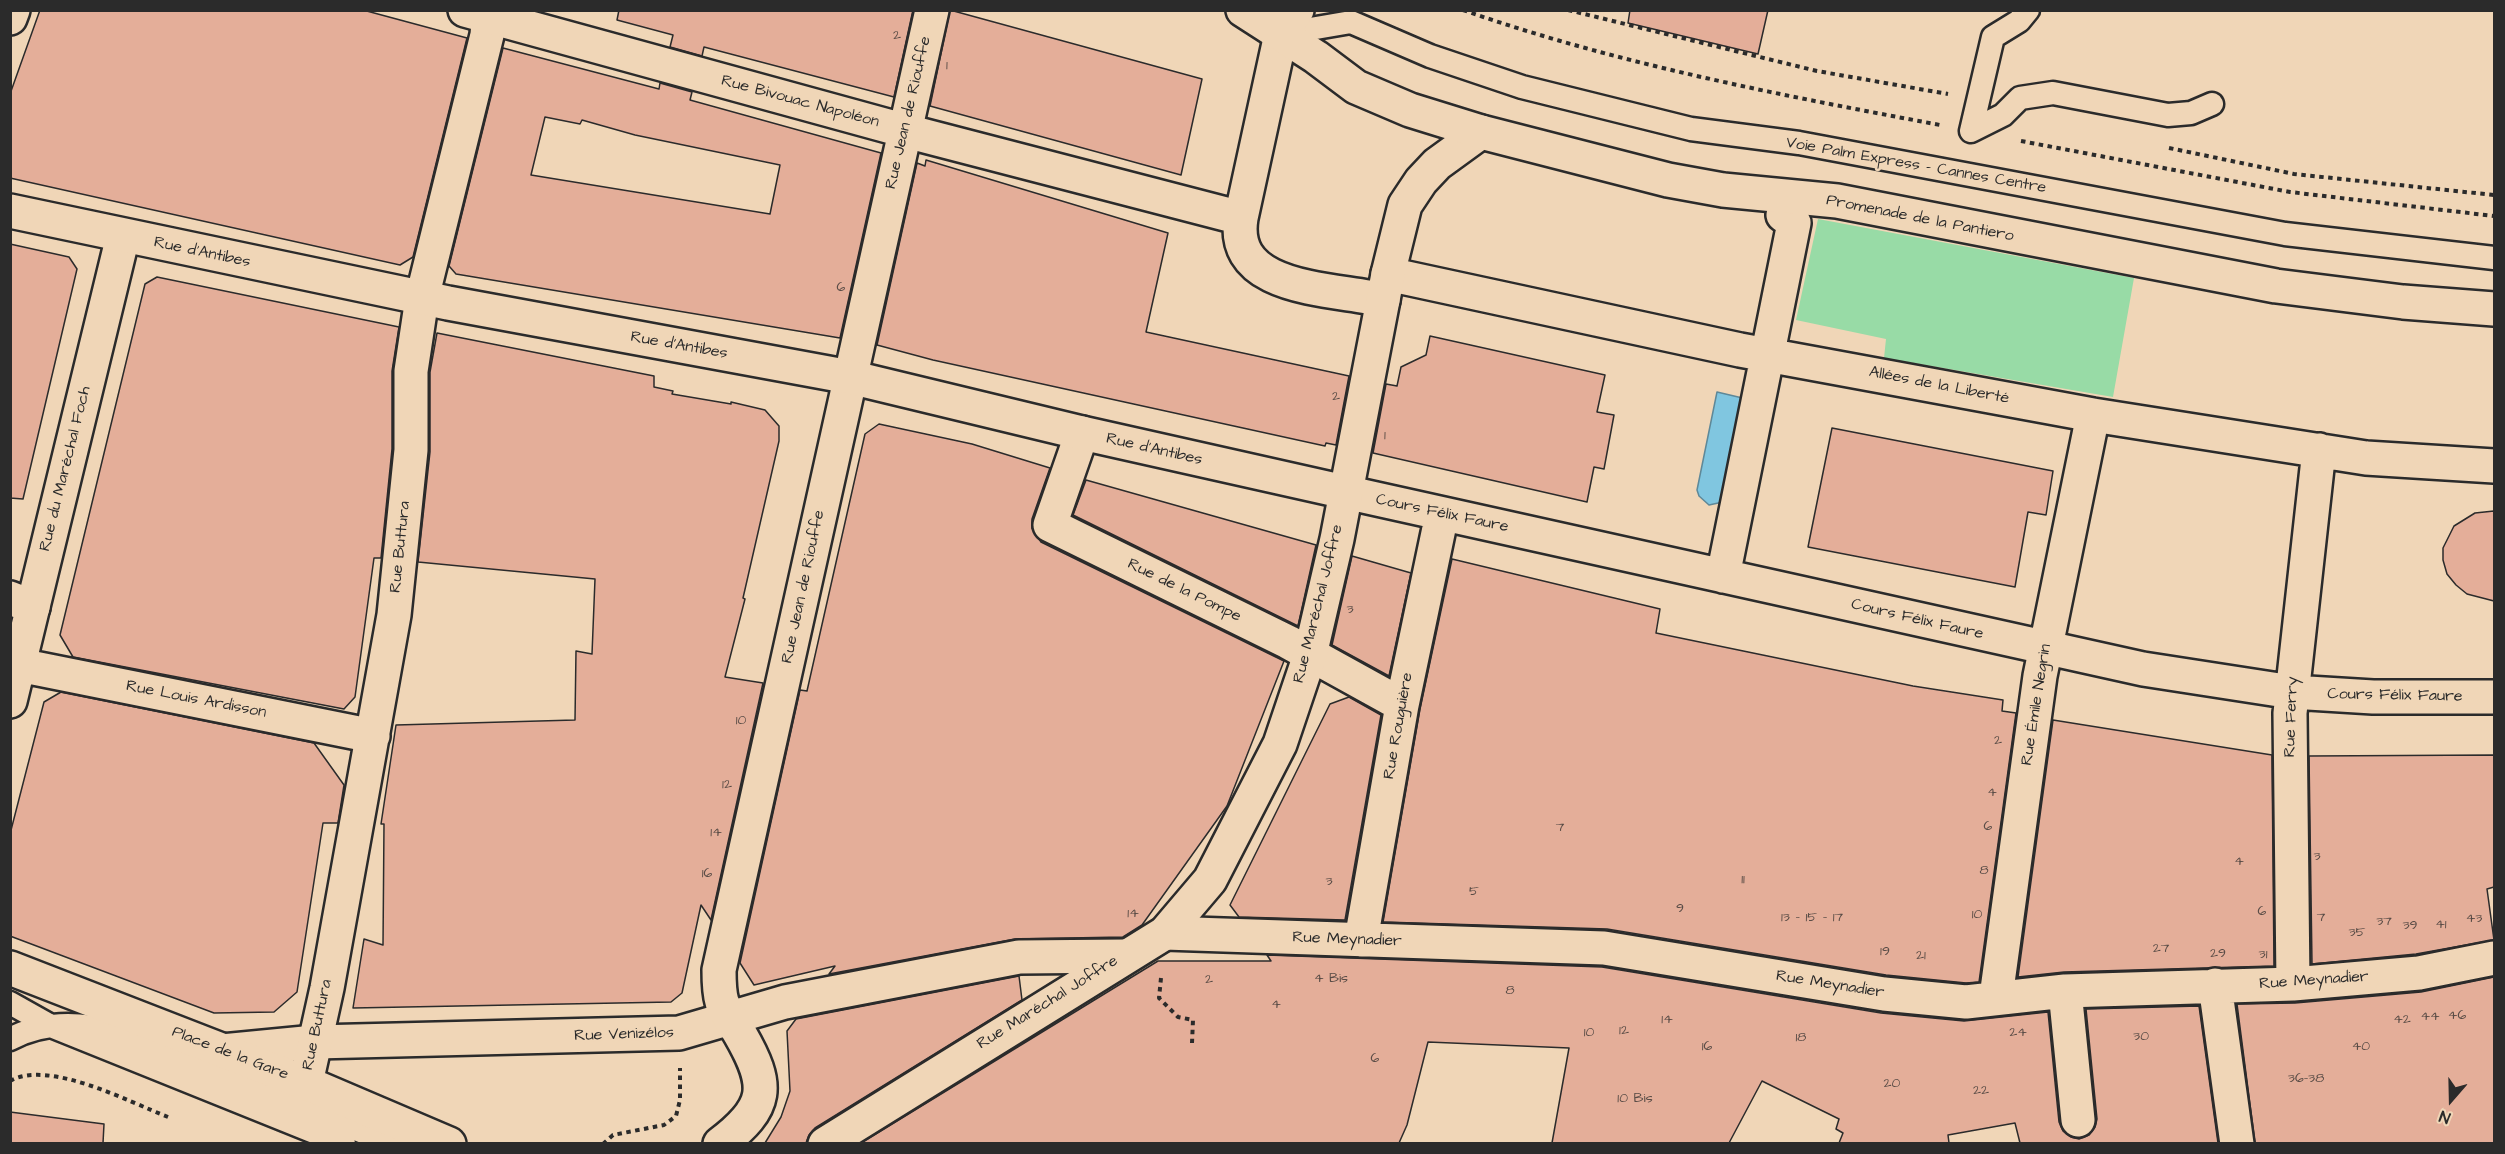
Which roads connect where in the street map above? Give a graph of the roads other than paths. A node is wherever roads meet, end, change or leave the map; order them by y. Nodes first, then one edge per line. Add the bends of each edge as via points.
1 (13, 10) edge
2 (932, 10) edge
3 (1243, 10) edge
4 (2028, 10) edge
5 (481, 13) edge
6 (1348, 16) edge
7 (10, 18) edge
8 (1289, 22) edge
9 (2212, 104) dead end
10 (906, 131) junction
11 (1481, 132) junction
12 (10, 211) edge
13 (1783, 215) dead end
14 (1241, 218) junction
15 (123, 236) junction
16 (2494, 258) edge
17 (1386, 287) junction
18 (422, 298) junction
19 (2494, 309) edge
20 (1768, 355) junction
21 (850, 377) junction
22 (2093, 415) junction
23 (1082, 434) junction
24 (2319, 450) junction
25 (2494, 466) edge
26 (1346, 492) junction
27 (1442, 514) junction
28 (1723, 576) junction
29 (22, 602) edge
30 (2045, 649) junction
31 (1310, 655) junction
32 (19, 665) junction
33 (2292, 692) junction
34 (2494, 697) edge
35 (10, 701) edge
36 (1402, 705) junction
37 (373, 736) junction
38 (1165, 933) junction
39 (1361, 940) junction
40 (1126, 956) junction
41 (2494, 958) edge
42 (10, 968) edge
43 (2293, 984) junction
44 (2215, 985) junction
45 (2065, 991) junction
46 (1996, 997) junction
47 (10, 1003) edge
48 (730, 1018) junction
49 (51, 1026) junction
50 (10, 1039) edge
51 (315, 1042) junction
52 (222, 1051) junction
53 (306, 1083) junction
54 (2078, 1120) dead end
55 (344, 1143) edge
56 (393, 1143) edge
57 (449, 1143) edge
58 (720, 1143) edge
59 (825, 1143) edge
60 (2237, 1143) edge

1 - 7 street
2 - 10 street, Rue Jean de Riouffe
3 - 8 street, Promenade de la Pantiero
4 - 9 lane via 2019,21 1993,37 1971,131 2003,115 2019,98 2053,93 2168,114 2190,113
5 - 10 street, Rue Bivouac Napoléon
5 - 18 street, Rue Buttura via 487,35
6 - 8 lane
6 - 16 lane, Voie Palm Express - Cannes Centre via 1430,56 1522,87 1691,129 1799,143 2285,234
8 - 11 street, Promenade de la Pantiero via 1356,87 1410,110
8 - 14 street, Allées de la Liberté
10 - 14 street, Rue Bivouac Napoléon
10 - 21 street, Rue Jean de Riouffe
11 - 17 street, Rue Maréchal Joffre via 1421,181 1406,205
11 - 19 street, Promenade de la Pantiero via 1668,180 1723,190 1837,201 2276,286
12 - 15 street, Rue d'Antibes
13 - 20 street via 1794,223
14 - 17 street, Allées de la Liberté via 1241,245 1259,270 1294,283
15 - 18 street, Rue d'Antibes
15 - 29 street, Rue du Maréchal Foch
17 - 20 street, Allées de la Liberté
17 - 26 street, Rue Maréchal Joffre
18 - 21 street, Rue d'Antibes
18 - 37 street, Rue Buttura via 411,371 411,450 394,615
20 - 22 street, Allées de la Liberté
20 - 28 street
21 - 23 street, Rue d'Antibes
21 - 48 street, Rue Jean de Riouffe via 719,970 722,1003
22 - 24 street, Allées de la Liberté
22 - 30 street, Rue Émile Negrin
23 - 26 street, Rue d'Antibes
23 - 31 street, Rue de la Pompe via 1050,525
24 - 25 street, Allées de la Liberté via 2366,458
24 - 33 street, Rue Ferry
26 - 27 street, Cours Félix Faure
26 - 31 street, Rue Maréchal Joffre
27 - 28 street, Cours Félix Faure
27 - 36 street, Rue Rouguière
28 - 30 street, Cours Félix Faure
29 - 32 street, Rue du Maréchal Foch
30 - 33 street, Cours Félix Faure
30 - 46 street, Rue Émile Negrin
31 - 36 street, Rue de la Pompe
31 - 38 street, Rue Maréchal Joffre via 1280,744 1247,812 1210,880
32 - 35 street, Rue du Maréchal Foch
32 - 37 street, Rue Louis Ardisson
33 - 34 street, Cours Félix Faure
33 - 43 street, Rue Ferry
36 - 39 street, Rue Rouguière
37 - 51 street, Rue Buttura
38 - 39 street, Rue Meynadier
38 - 40 street, Rue Maréchal Joffre
39 - 46 street, Rue Meynadier via 1604,948 1884,994 1966,1002
40 - 48 street, Rue Venizélos via 1019,957 784,1002
40 - 59 street, Rue Maréchal Joffre
41 - 43 street, Rue Meynadier via 2419,973
42 - 52 street, Place de la Gare
43 - 44 street, Rue Meynadier
44 - 45 street, Rue Meynadier
44 - 60 street
45 - 46 street, Rue Meynadier
45 - 54 street
47 - 49 lane
48 - 51 street, Rue Venizélos via 679,1033
48 - 58 street, Rue Jean de Riouffe via 756,1062 760,1082 758,1102 749,1119
49 - 50 lane
49 - 55 lane
49 - 56 lane via 86,1025 115,1032
51 - 52 street, Rue Venizélos
51 - 53 street, Rue Buttura
52 - 53 street, Place de la Gare
53 - 57 street, Place de la Gare

